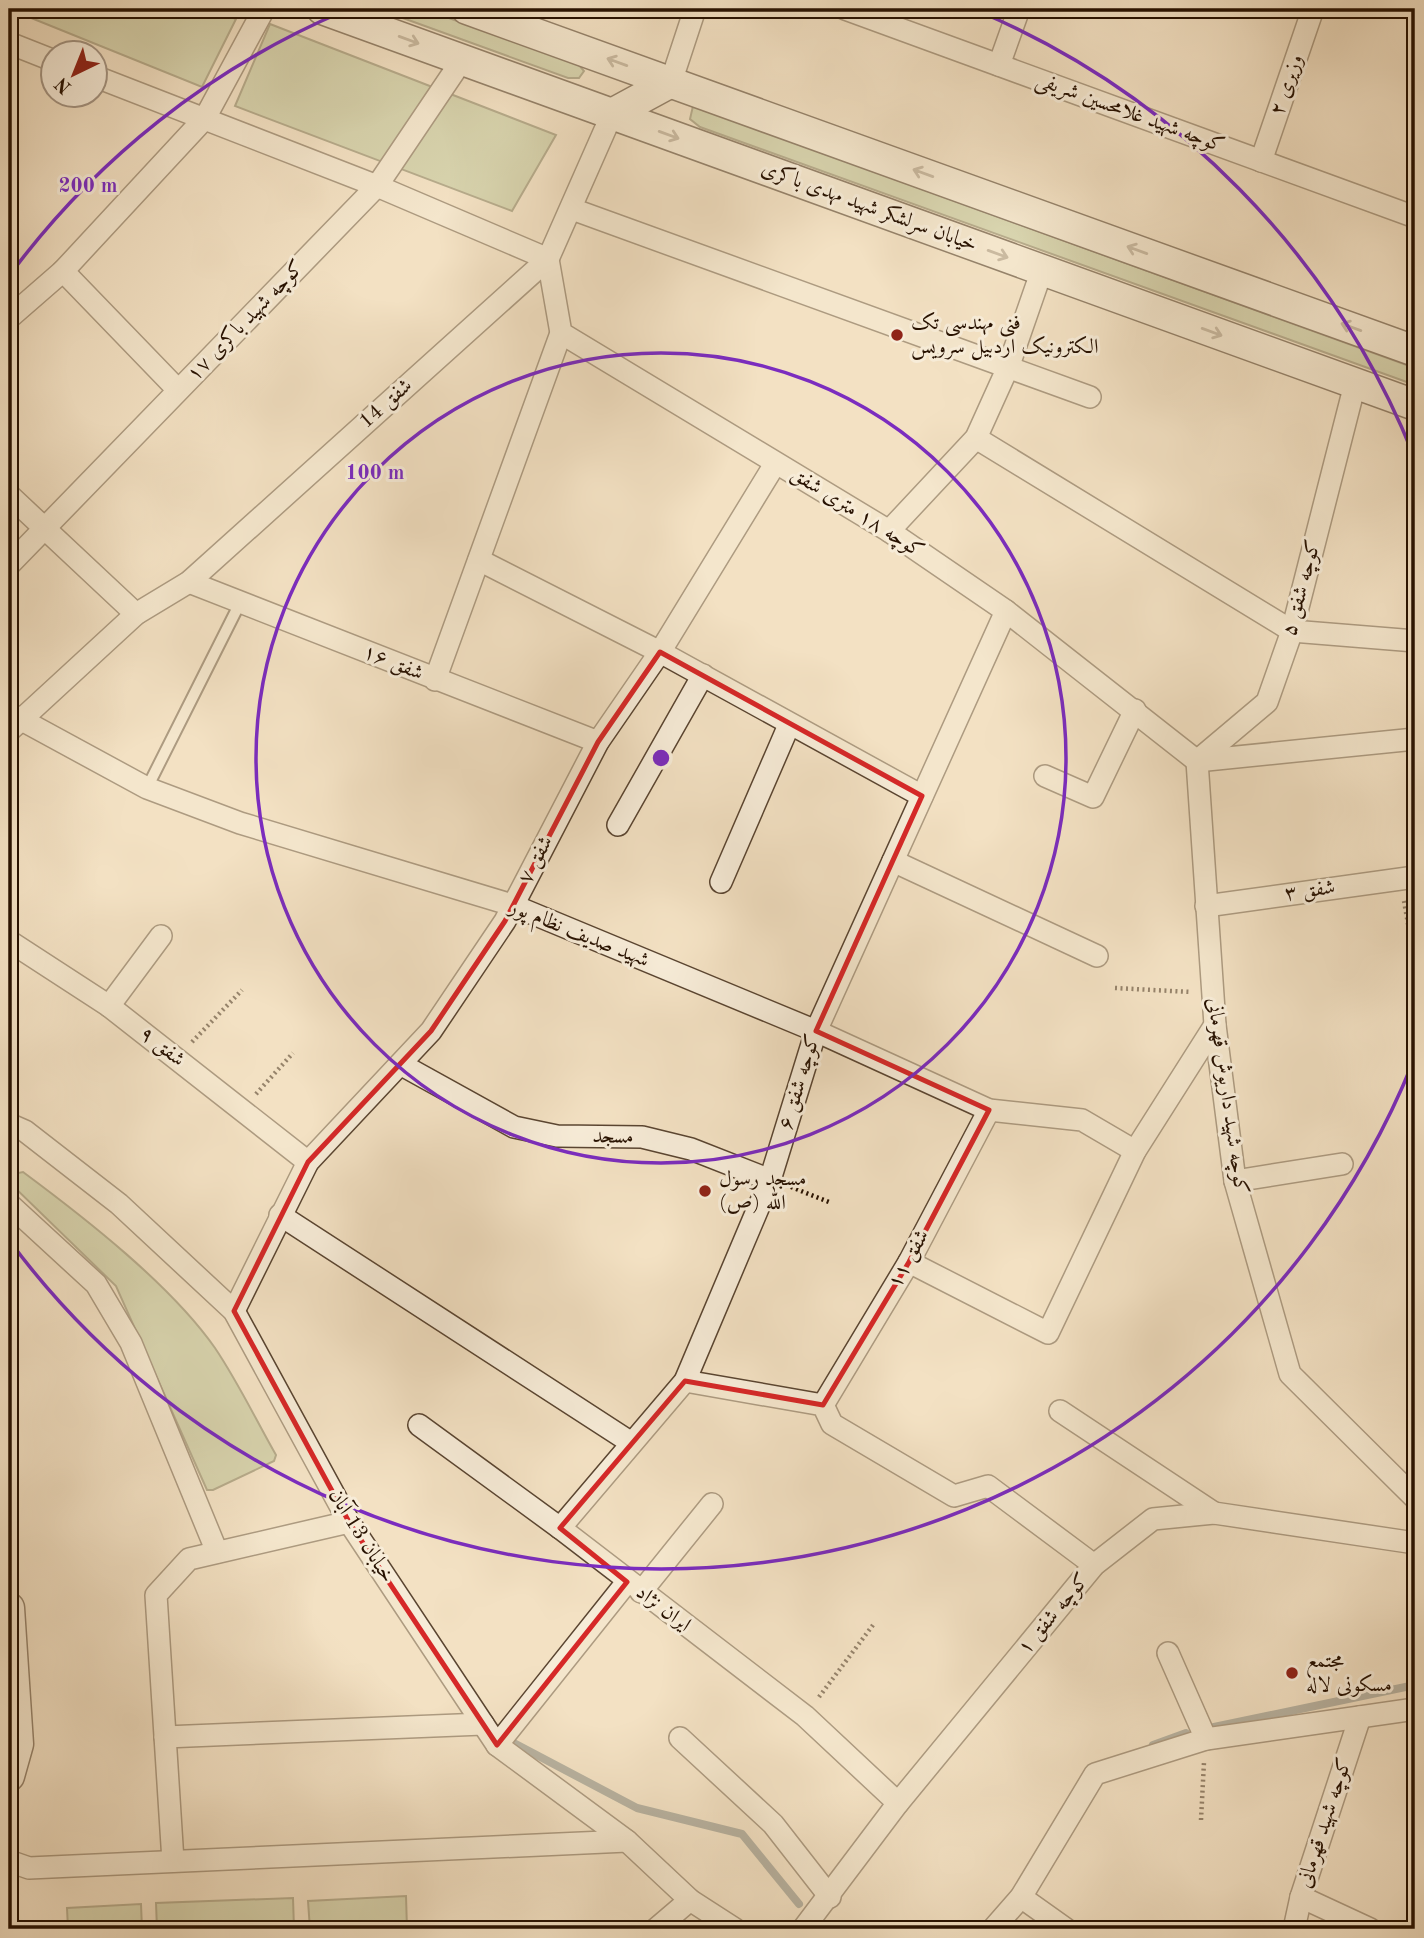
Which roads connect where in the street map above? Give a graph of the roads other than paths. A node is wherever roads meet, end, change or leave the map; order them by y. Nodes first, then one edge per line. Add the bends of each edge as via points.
1 (264, 9) edge
2 (322, 9) edge
3 (467, 9) edge
4 (695, 9) edge
5 (845, 9) edge
6 (1019, 9) edge
7 (1313, 9) edge
8 (9, 43) edge
9 (38, 54) edge
10 (462, 60) junction
11 (999, 65) junction
12 (108, 81) edge
13 (671, 82) junction
14 (612, 114) junction
15 (205, 118) junction
16 (1261, 161) junction
17 (377, 186) junction
18 (572, 209) junction
19 (1415, 217) edge
20 (548, 258) junction
21 (1042, 270) junction
22 (63, 271) junction
23 (11, 312) edge
24 (561, 332) junction
25 (1415, 351) edge
26 (1010, 365) junction
27 (1355, 384) junction
28 (178, 390) junction
29 (1090, 397) dead end
30 (1415, 405) edge
31 (976, 438) junction
32 (775, 464) junction
33 (9, 495) edge
34 (43, 528) junction
35 (889, 531) junction
36 (479, 560) junction
37 (9, 565) edge
38 (189, 582) junction
39 (240, 603) junction
40 (1006, 611) junction
41 (136, 614) junction
42 (1292, 631) junction
43 (1415, 641) edge
44 (660, 652) junction
45 (703, 675) junction
46 (435, 680) junction
47 (1135, 710) junction
48 (12, 722) edge
49 (789, 725) junction
50 (1415, 739) edge
51 (598, 742) junction
52 (1197, 761) junction
53 (1045, 776) dead end
54 (147, 788) junction
55 (922, 796) junction
56 (618, 825) dead end
57 (893, 861) junction
58 (1408, 878) edge
59 (721, 882) dead end
60 (512, 905) junction
61 (1206, 906) junction
62 (161, 936) dead end
63 (9, 941) edge
64 (1097, 956) dead end
65 (109, 1006) junction
66 (1215, 1025) junction
67 (816, 1031) junction
68 (402, 1065) junction
69 (989, 1110) junction
70 (14, 1133) edge
71 (1135, 1151) junction
72 (308, 1162) junction
73 (1342, 1164) dead end
74 (770, 1180) junction
75 (1235, 1181) junction
76 (9, 1204) edge
77 (281, 1215) junction
78 (909, 1262) junction
79 (234, 1311) junction
80 (685, 1381) junction
81 (823, 1405) junction
82 (1060, 1411) dead end
83 (419, 1425) dead end
84 (630, 1442) junction
85 (1415, 1498) edge
86 (712, 1504) dead end
87 (1214, 1513) junction
88 (349, 1522) junction
89 (560, 1528) junction
90 (1415, 1543) edge
91 (217, 1552) junction
92 (1094, 1565) junction
93 (634, 1587) junction
94 (9, 1608) edge
95 (1168, 1653) dead end
96 (1415, 1709) edge
97 (1360, 1717) junction
98 (482, 1724) junction
99 (165, 1737) junction
100 (680, 1738) dead end
101 (1206, 1740) junction
102 (497, 1745) junction
103 (9, 1776) edge
104 (898, 1803) junction
105 (628, 1841) junction
106 (9, 1861) edge
107 (173, 1861) junction
108 (830, 1897) junction
109 (1021, 1897) junction
110 (1301, 1897) junction
111 (690, 1900) junction
112 (656, 1929) edge
113 (735, 1929) edge
114 (803, 1929) edge
115 (993, 1929) edge
116 (1066, 1929) edge
117 (1294, 1929) edge
118 (1370, 1929) edge

1 - 15 street
2 -> 10 main road, خیابان سرلشکر شهید مهدی باکری
13 -> 3 main road
4 - 13 street
5 - 11 street, کوچه شهید غلامحسین شریفی
6 - 11 street
7 - 16 street, وزیری ۲
8 - 9 street
10 - 14 main road, خیابان سرلشکر شهید مهدی باکری
10 - 17 street, کوچه شهید باکری ۱۷
11 - 16 street, کوچه شهید غلامحسین شریفی
12 - 15 street
13 - 14 main road
25 -> 13 main road
14 - 18 street, شفق 14
14 -> 21 main road, خیابان سرلشکر شهید مهدی باکری
15 - 17 street
15 - 22 street
16 - 19 street, کوچه شهید غلامحسین شریفی
17 - 20 street
17 - 28 street, کوچه شهید باکری ۱۷
18 - 20 street, شفق 14
18 - 26 street
20 - 24 street
20 - 38 street, شفق 14
21 - 26 street
21 -> 27 main road, خیابان سرلشکر شهید مهدی باکری
22 - 23 street
22 - 28 street
24 - 32 street, کوچه ۱۸ متری شفق
24 - 36 street
26 - 29 street
26 - 31 street
27 - 30 main road, خیابان سرلشکر شهید مهدی باکری
27 - 42 street, کوچه شفق ۵
28 - 34 street, کوچه شهید باکری ۱۷
31 - 35 street
31 - 42 street
32 - 35 street, کوچه ۱۸ متری شفق
32 - 44 street, شفق ۷
33 - 34 street
34 - 37 street, کوچه شهید باکری ۱۷
34 - 41 street
35 - 40 street, کوچه ۱۸ متری شفق
36 - 44 street
36 - 46 street
38 - 39 street, شفق ۱۶
38 - 41 street, شفق 14
39 - 46 street, شفق ۱۶
39 - 54 lane
40 - 47 street, کوچه ۱۸ متری شفق
40 - 55 street, کوچه شفق ۶
41 - 48 street, شفق 14
42 - 43 street
42 - 52 street, کوچه شفق ۵ via 1267,702
44 - 45 street
44 - 51 street, شفق ۷
45 - 49 street
45 - 56 street
46 - 51 street, شفق ۱۶
47 - 52 street, کوچه ۱۸ متری شفق
47 - 53 street via 1093,797
48 - 54 street, شهید صدیف نظام پور
49 - 55 street
49 - 59 street
50 - 52 street
51 - 60 street, شفق ۷
52 - 61 street, کوچه شهید داریوش قهرمانی
54 - 60 street, شهید صدیف نظام پور via 240,823
55 - 57 street, کوچه شفق ۶
57 - 64 street
57 - 67 street, کوچه شفق ۶
58 - 61 street, شفق ۳
60 - 67 street, شهید صدیف نظام پور
60 - 68 street, شفق ۷ via 431,1031
61 - 66 street, کوچه شهید داریوش قهرمانی
62 - 65 street
63 - 65 street, شفق ۹
65 - 72 street, شفق ۹
66 - 71 street
66 - 75 street, کوچه شهید داریوش قهرمانی
67 - 69 street, شهید صدیف نظام پور
67 - 74 street, کوچه شفق ۶
68 - 72 street, شفق ۷
68 - 74 street, مسجد via 514,1127 557,1136 642,1137 691,1149
69 - 71 street, شهید صدیف نظام پور via 1082,1120
69 - 78 street, شفق ۱۱
70 - 79 street, خیابان 13 آبان via 120,1204
71 - 78 street via 1048,1333
72 - 77 street, شفق ۷
73 - 75 street
74 - 80 street, کوچه شفق ۶
75 - 85 street, کوچه شهید داریوش قهرمانی via 1290,1374
76 - 91 street via 96,1284 131,1343
77 - 79 street, شفق ۷
77 - 84 street
78 - 81 street, شفق ۱۱
79 - 88 street, خیابان 13 آبان
80 - 81 street
80 - 84 street, کوچه شفق ۶
81 - 92 street via 832,1424 903,1469 954,1496 988,1486
82 - 87 street
83 - 89 street, ایران نژاد
84 - 89 street, کوچه شفق ۶
86 - 93 street
87 - 90 street, کوچه شفق ۱
87 - 92 street, کوچه شفق ۱ via 1153,1518
88 - 91 street
88 - 98 street, خیابان 13 آبان
89 - 93 street, ایران نژاد
91 - 99 street via 189,1559 156,1595
92 - 104 street, کوچه شفق ۱
93 - 102 street
93 - 104 street, ایران نژاد via 805,1716
94 - 103 main road via 18,1744
95 - 101 street
96 - 97 street
97 - 101 street
97 - 110 street, کوچه شهید قهرمانی
98 - 99 street
98 - 102 street, خیابان 13 آبان
99 - 107 street
100 - 108 street via 774,1825
101 - 109 street via 1095,1774
102 - 105 street, خیابان 13 آبان
104 - 108 street, کوچه شفق ۱
105 - 107 street
105 - 111 street, خیابان 13 آبان
106 - 107 street via 29,1868
108 - 114 street, کوچه شفق ۱
109 - 115 street
109 - 116 street
110 - 117 street, کوچه شهید قهرمانی
110 - 118 street
111 - 112 street
111 - 113 street, خیابان 13 آبان

